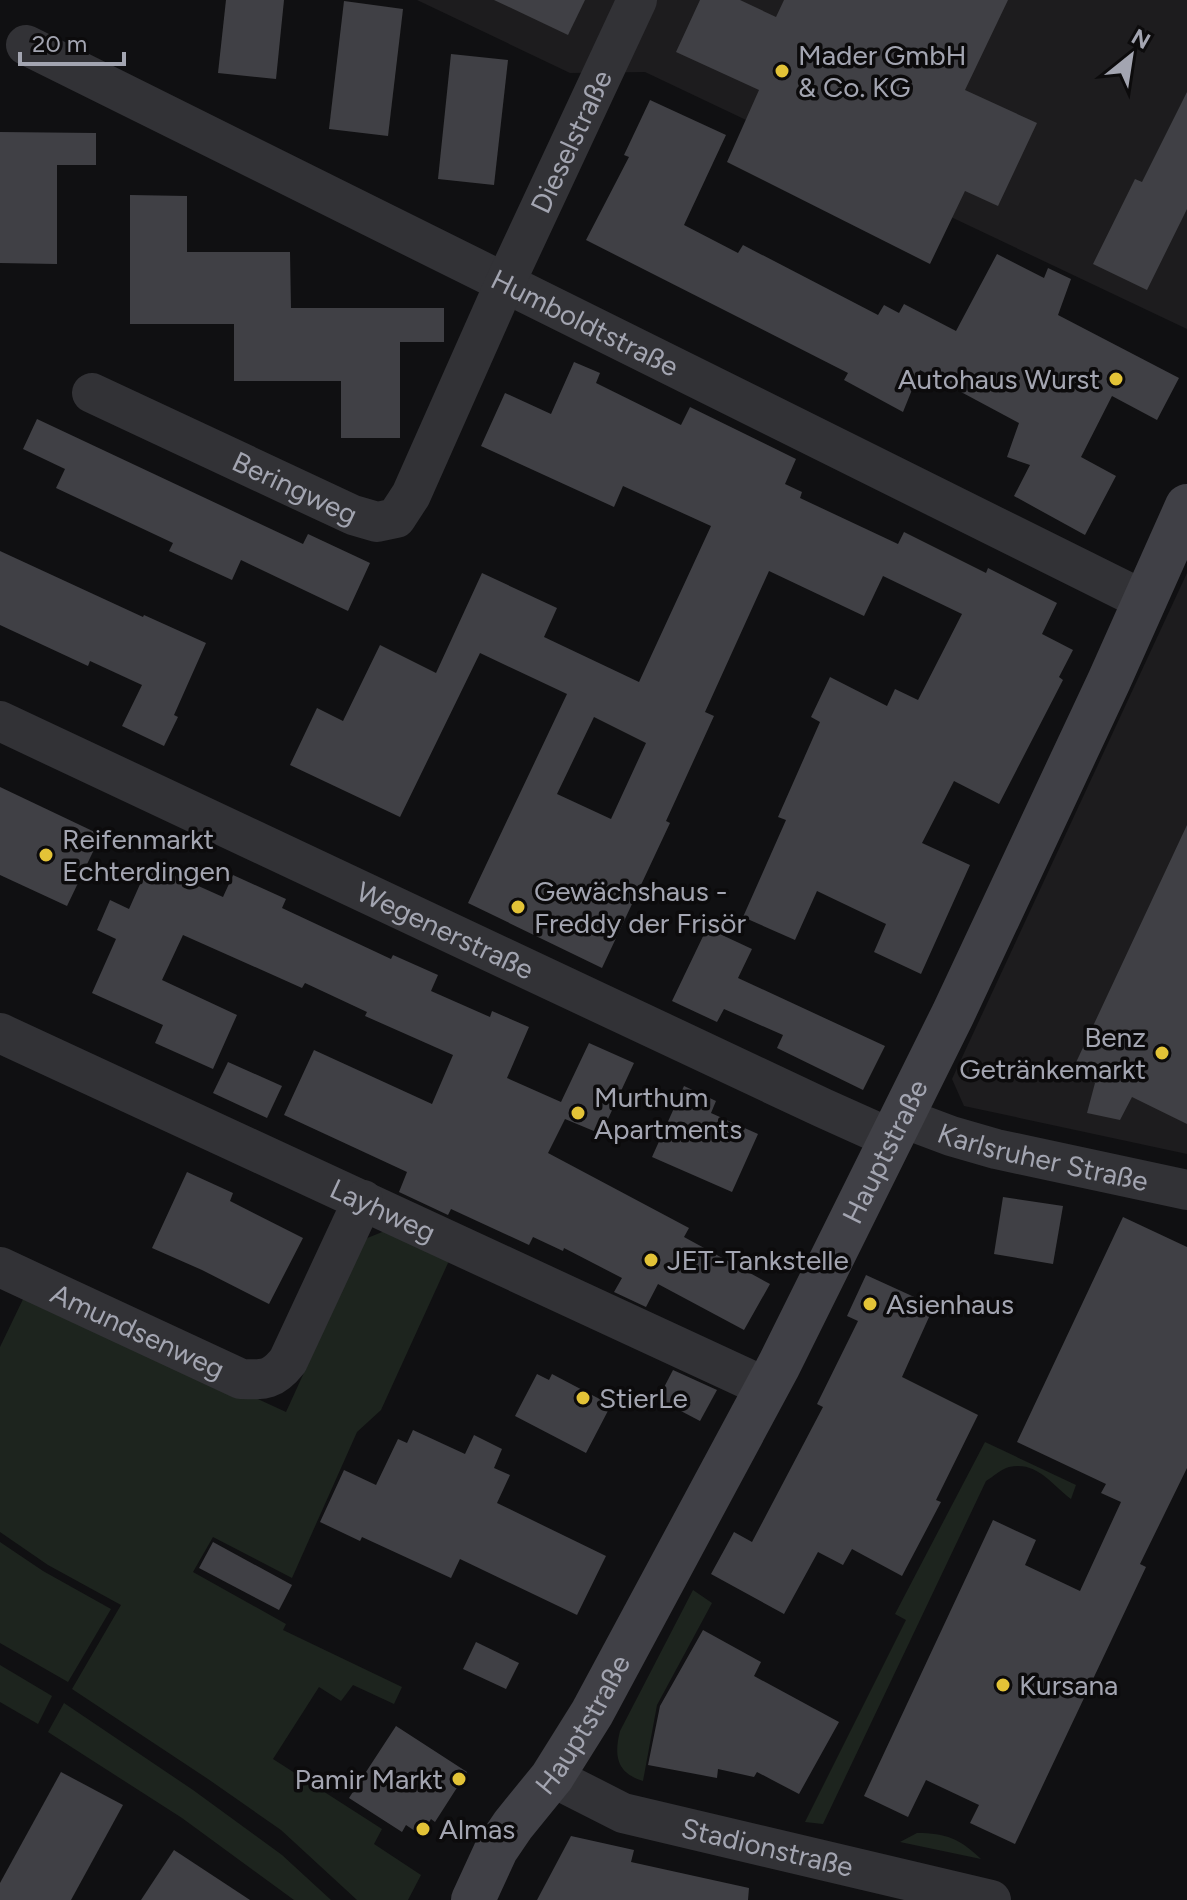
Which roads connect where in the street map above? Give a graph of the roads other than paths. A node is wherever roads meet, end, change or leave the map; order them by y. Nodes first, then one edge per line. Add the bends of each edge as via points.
1 (637, 0) edge
2 (26, 45) dead end
3 (505, 283) junction
4 (92, 393) dead end
5 (1187, 506) edge
6 (1145, 601) junction
7 (0, 721) edge
8 (0, 1033) edge
9 (898, 1128) junction
10 (1187, 1190) edge
11 (363, 1200) junction
12 (0, 1267) edge
13 (767, 1388) junction
14 (552, 1777) junction
15 (473, 1900) edge
16 (991, 1900) edge

1 - 3 street, Dieselstraße
2 - 3 street, Humboldtstraße
3 - 4 street, Beringweg via 396,518 377,522 353,515
3 - 6 street, Humboldtstraße
5 - 6 main road, Hauptstraße
6 - 9 main road, Hauptstraße
7 - 9 street, Wegenerstraße via 823,1108
8 - 11 street, Layhweg
9 - 10 street, Karlsruher Straße
9 - 13 main road, Hauptstraße
11 - 12 street, Amundsenweg via 288,1361 277,1374 261,1380 241,1379
11 - 13 street, Layhweg
13 - 14 main road, Hauptstraße via 592,1713
14 - 15 main road, Hauptstraße via 496,1850
14 - 16 street, Stadionstraße via 623,1813

